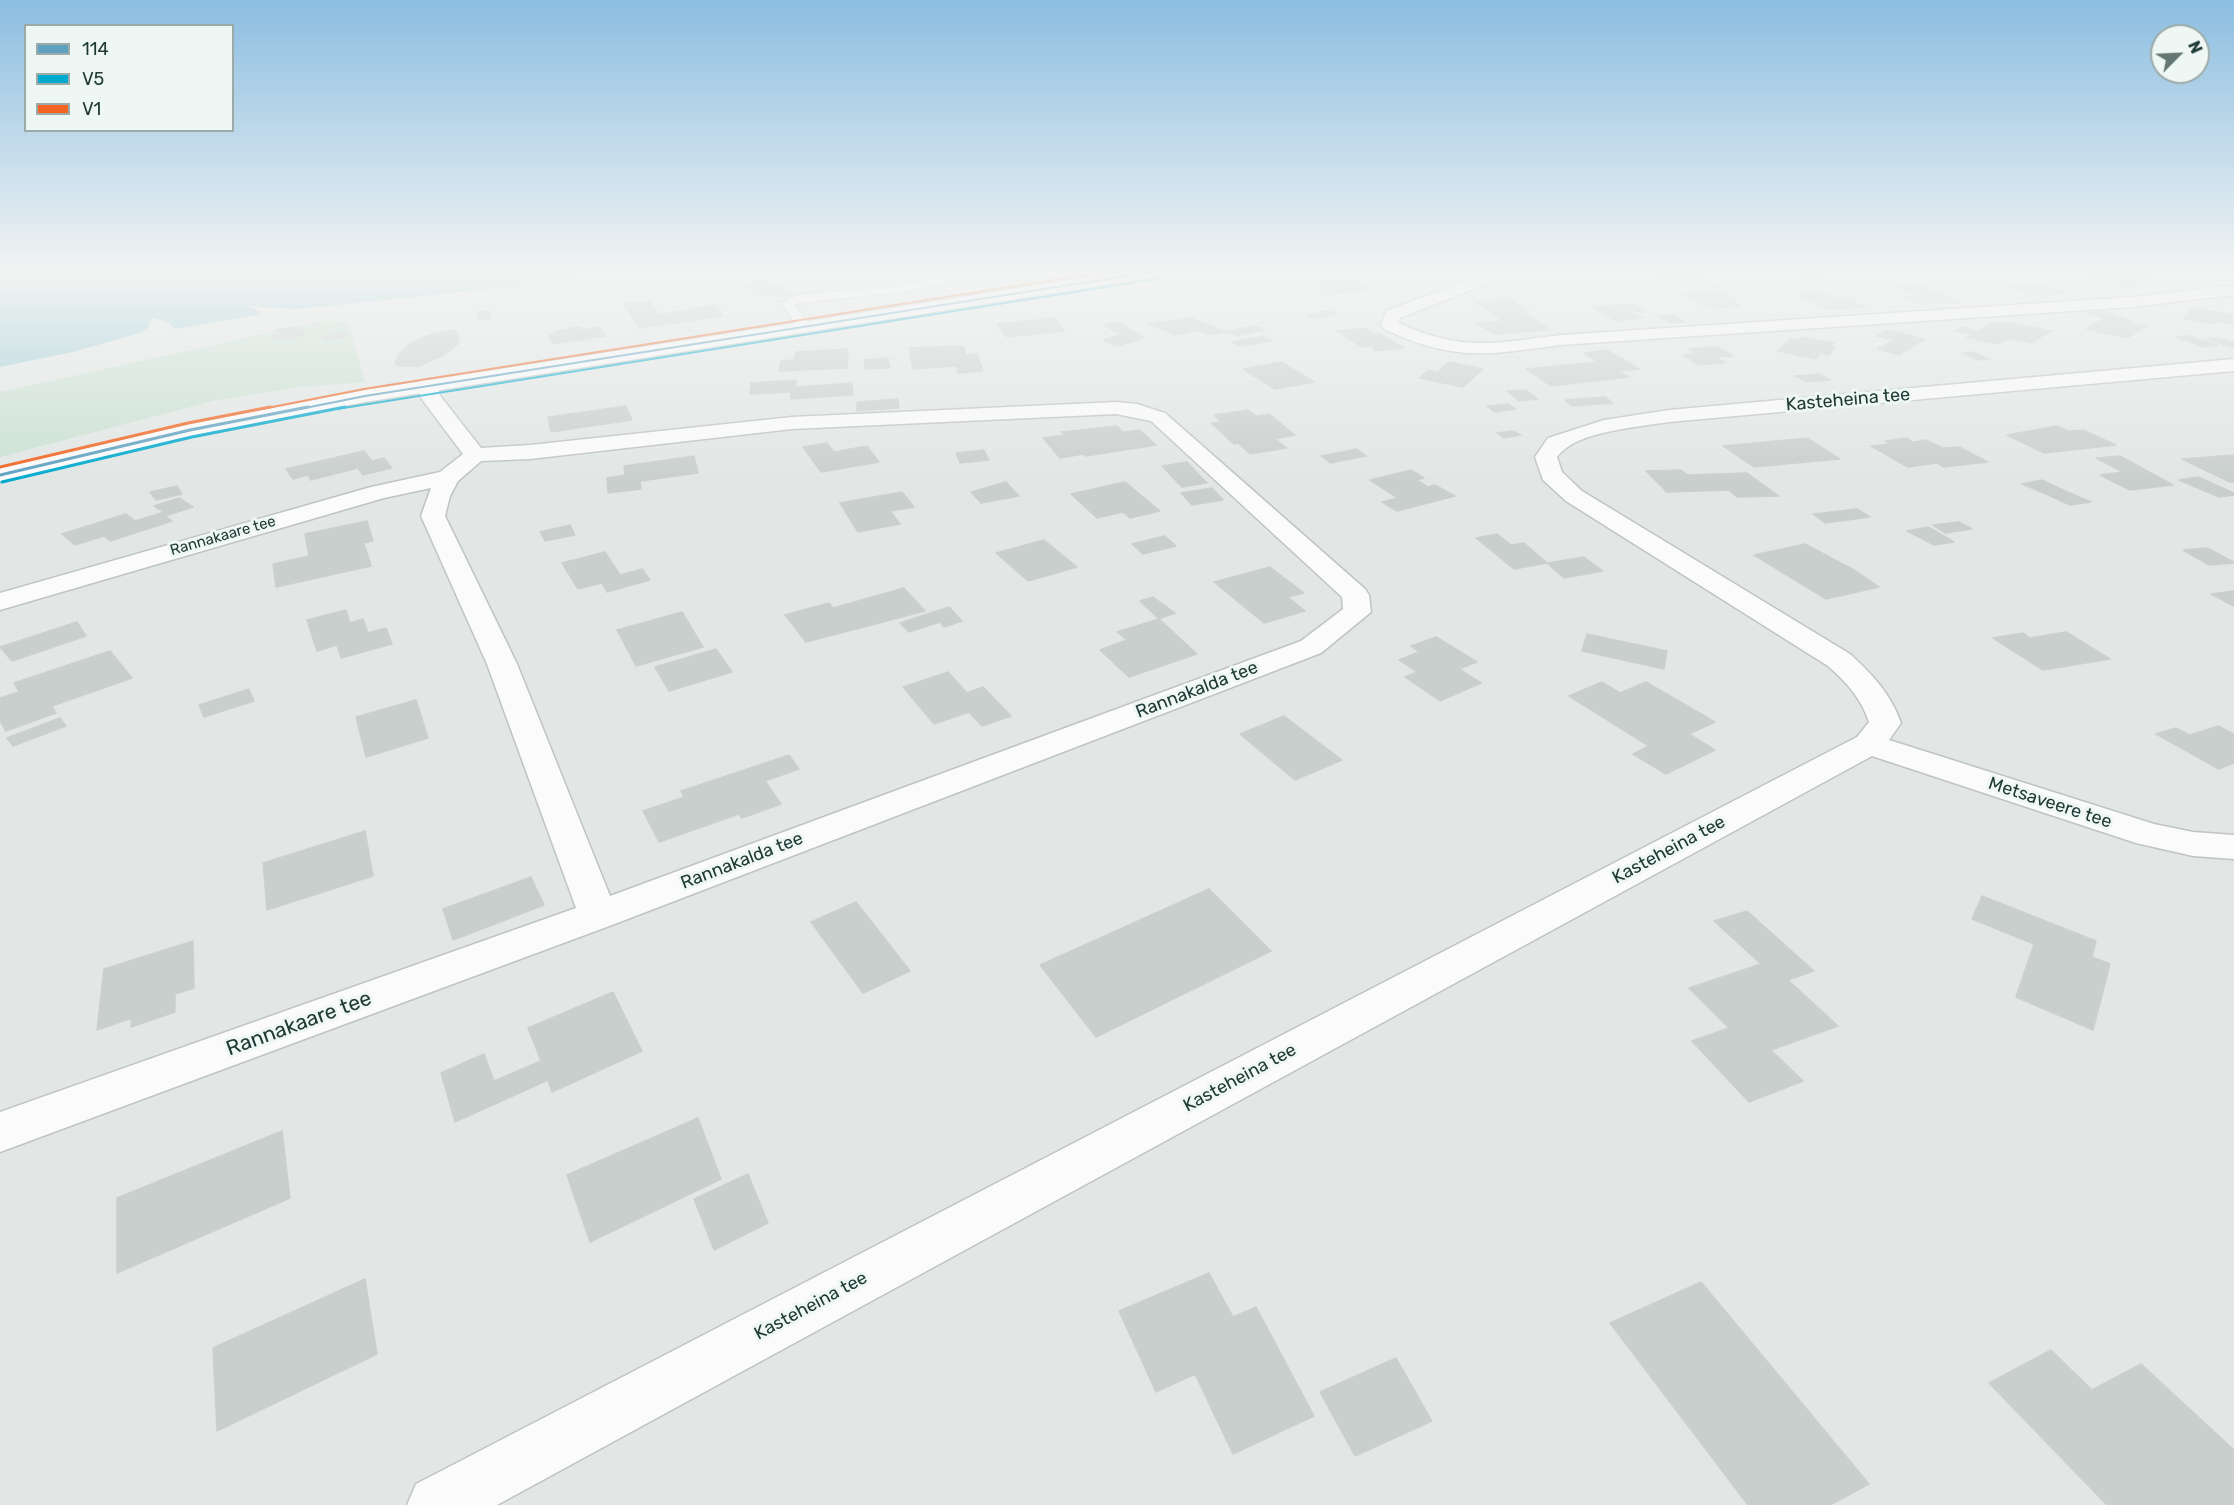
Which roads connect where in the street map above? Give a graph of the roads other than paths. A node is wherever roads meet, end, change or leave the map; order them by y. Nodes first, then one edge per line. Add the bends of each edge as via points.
1 (701, 342) edge
2 (1431, 342) edge
3 (1543, 342) edge
4 (2234, 365) edge
5 (428, 385) junction
6 (475, 455) junction
7 (0, 475) edge
8 (448, 477) junction
9 (0, 602) edge
10 (1869, 744) junction
11 (2234, 847) edge
12 (598, 915) junction
13 (0, 1132) edge
14 (436, 1505) edge

1 - 5 street
2 - 3 street via 1450,347 1500,347
4 - 10 street, Kasteheina tee via 1669,416 1604,426 1556,443 1546,457 1551,475 1574,496 1839,660 1861,681 1879,701 1885,723
5 - 6 street via 431,398
5 - 7 street via 190,430
6 - 8 street
6 - 12 street, Rannakalda tee via 792,423 1137,410 1158,417 1355,595 1357,612 1311,647
8 - 9 street, Rannakaare tee via 379,492
8 - 12 street via 432,516 502,664
10 - 11 street, Metsaveere tee via 2109,822 2163,837 2219,848
10 - 14 street, Kasteheina tee
12 - 13 street, Rannakaare tee

